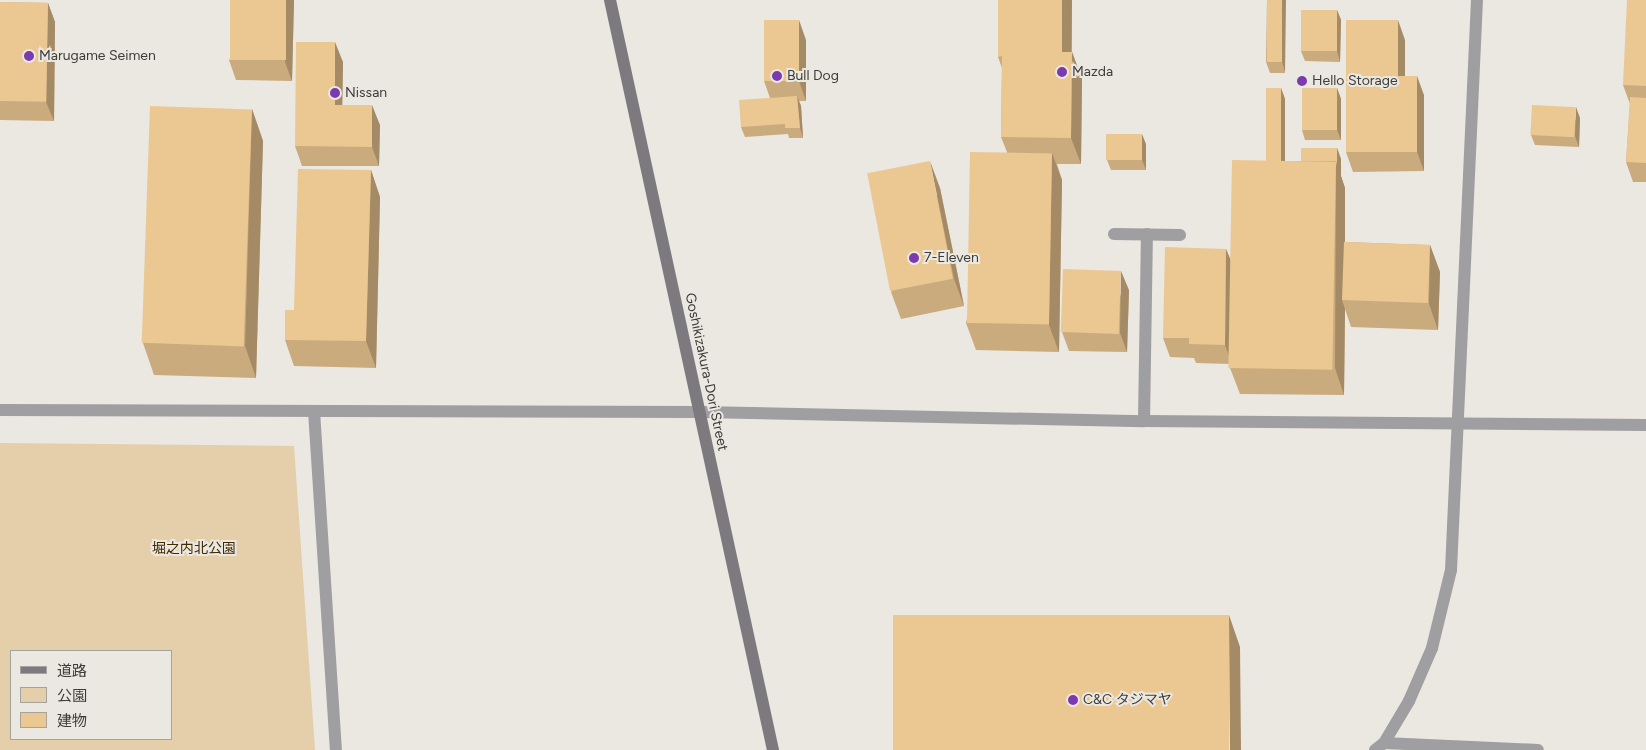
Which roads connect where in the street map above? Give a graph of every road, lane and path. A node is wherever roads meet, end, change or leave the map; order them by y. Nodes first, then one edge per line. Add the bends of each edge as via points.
1 (610, 0) edge
2 (1477, 0) edge
3 (1114, 234) dead end
4 (1147, 234) junction
5 (1180, 235) dead end
6 (0, 410) edge
7 (314, 411) junction
8 (700, 412) junction
9 (1144, 421) junction
10 (1459, 424) junction
11 (1646, 425) edge
12 (1379, 747) edge
13 (336, 750) edge
14 (772, 750) edge
15 (1538, 750) edge

1 - 8 street, Goshikizakura-Dori Street
2 - 10 street
3 - 4 street
4 - 5 street
4 - 9 street
6 - 7 street
7 - 8 street
7 - 13 street
8 - 9 street
8 - 14 street, Goshikizakura-Dori Street
9 - 10 street
10 - 11 street
10 - 12 street via 1450,570 1442,610 1432,648 1409,701
12 - 15 street

